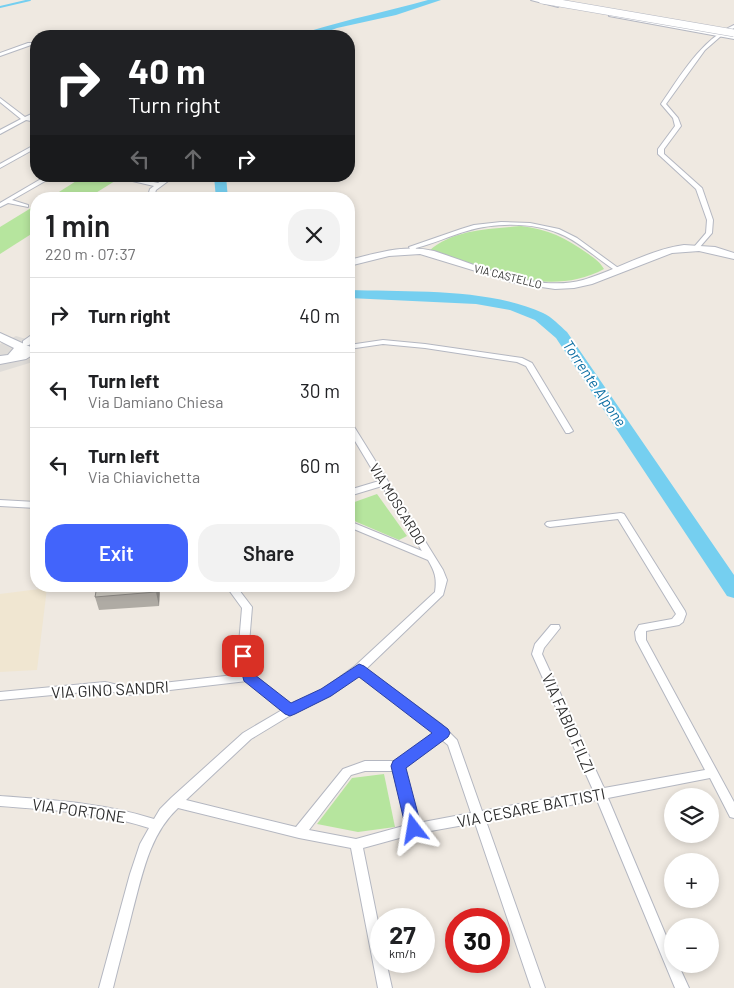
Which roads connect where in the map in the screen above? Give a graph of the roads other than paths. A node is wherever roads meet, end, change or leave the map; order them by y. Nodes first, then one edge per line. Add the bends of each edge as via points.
1 (534, 0) edge
2 (542, 0) edge
3 (734, 26) edge
4 (734, 33) edge
5 (719, 35) junction
6 (734, 37) edge
7 (30, 44) edge
8 (0, 55) edge
9 (0, 99) edge
10 (30, 116) edge
11 (26, 118) junction
12 (30, 119) edge
13 (0, 132) edge
14 (30, 149) edge
15 (0, 166) edge
16 (40, 182) edge
17 (147, 182) edge
18 (163, 182) edge
19 (159, 185) junction
20 (153, 192) edge
21 (0, 199) edge
22 (8, 201) junction
23 (0, 205) edge
24 (26, 206) dead end
25 (697, 246) junction
26 (413, 250) junction
27 (734, 256) edge
28 (355, 262) edge
29 (618, 270) junction
30 (4, 338) edge
31 (355, 346) edge
32 (25, 351) edge
33 (0, 360) edge
34 (569, 431) dead end
35 (355, 435) edge
36 (384, 482) junction
37 (355, 491) edge
38 (0, 503) edge
39 (30, 505) edge
40 (550, 524) dead end
41 (355, 526) edge
42 (432, 558) junction
43 (236, 592) edge
44 (554, 628) dead end
45 (359, 670) junction
46 (249, 677) junction
47 (0, 696) edge
48 (290, 710) junction
49 (443, 733) junction
50 (398, 766) junction
51 (713, 773) junction
52 (600, 793) junction
53 (0, 801) edge
54 (175, 802) junction
55 (734, 814) edge
56 (480, 817) junction
57 (156, 825) junction
58 (414, 829) junction
59 (298, 833) junction
60 (356, 844) junction
61 (106, 988) edge
62 (385, 988) edge
63 (538, 988) edge
64 (682, 988) edge

1 - 5 main road, bridge
2 - 4 main road, bridge
3 - 5 street
5 - 6 main road
5 - 25 street via 696,57 663,104 678,126 661,149 661,154 699,188 710,220 709,233
7 - 8 street
9 - 11 street
10 - 11 street
11 - 12 street
11 - 13 street
14 - 15 street
16 - 22 street
17 - 19 street
18 - 19 street
19 - 20 street
21 - 22 street
22 - 23 street
22 - 24 street
25 - 27 main road
25 - 29 main road via 665,251
26 - 28 main road, VIA CASTELLO
26 - 29 street, VIA CASTELLO via 538,284 576,284
26 - 29 street, VIA CASTELLO via 412,247 463,230 509,224 541,226 568,235
30 - 32 main road
31 - 34 street via 383,342 518,360 529,365
32 - 33 main road
35 - 36 street, VIA MOSCARDO
36 - 37 street
36 - 42 street, VIA MOSCARDO
38 - 39 street
40 - 51 street via 622,516 681,614 675,622 643,628 641,640
41 - 42 street
42 - 45 street, VIA MOSCARDO via 442,580 440,594
43 - 46 street via 247,607 243,656
44 - 52 street, VIA FABIO FILZI via 537,654
45 - 48 street, VIA MOSCARDO via 326,693
45 - 49 street
46 - 47 street, VIA GINO SANDRI via 127,691 105,686
46 - 48 street
48 - 54 street, VIA MOSCARDO via 247,736
49 - 50 street
49 - 56 street via 453,743
50 - 58 street
50 - 59 street via 365,766 347,772
51 - 52 street, VIA CESARE BATTISTI
51 - 55 street
52 - 56 street, VIA CESARE BATTISTI
52 - 64 street, VIA FABIO FILZI
53 - 57 street, VIA PORTONE via 108,812
54 - 57 street, VIA MOSCARDO
54 - 59 street, VIA CESARE BATTISTI
56 - 58 street, VIA CESARE BATTISTI
56 - 63 street
57 - 61 street, VIA MOSCARDO via 136,874
58 - 60 street, VIA CESARE BATTISTI
59 - 60 street, VIA CESARE BATTISTI
60 - 62 street

